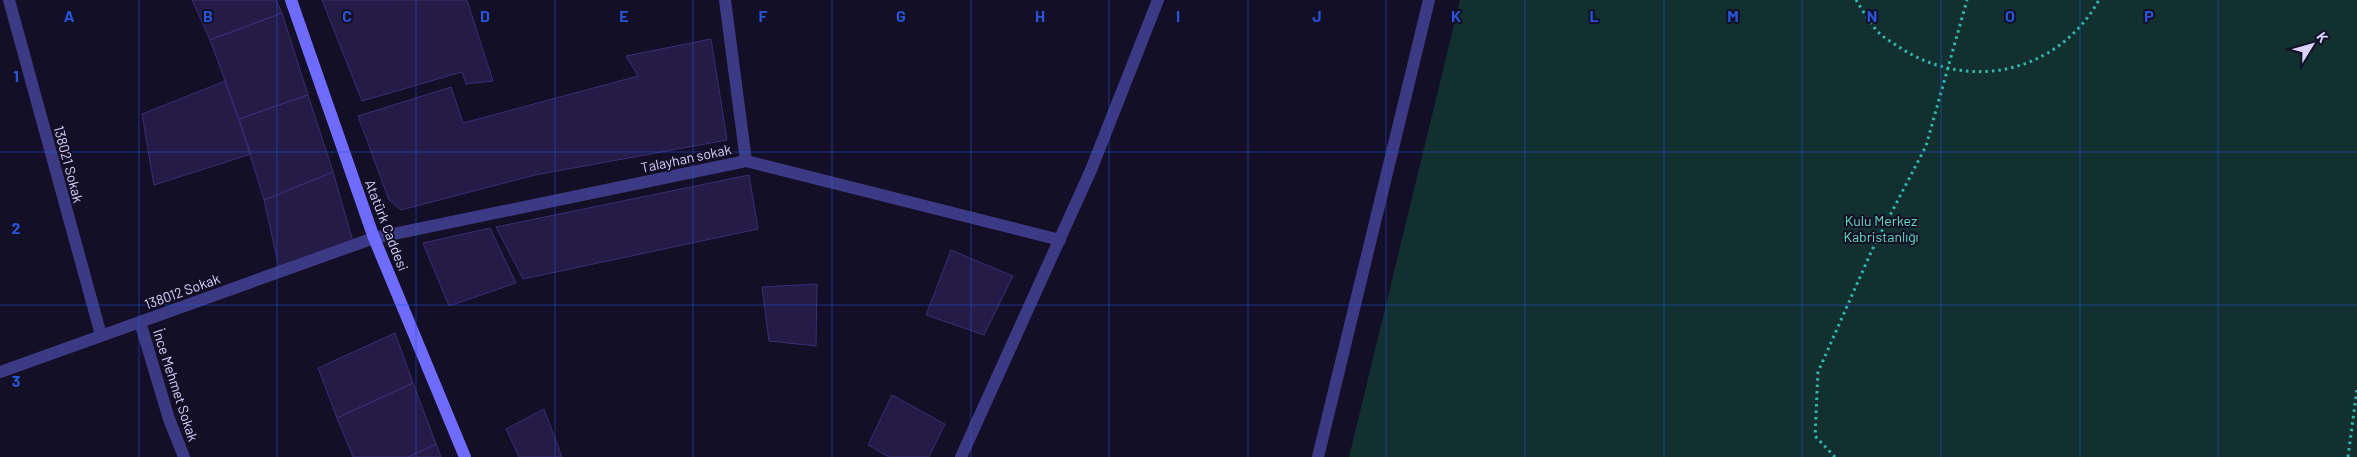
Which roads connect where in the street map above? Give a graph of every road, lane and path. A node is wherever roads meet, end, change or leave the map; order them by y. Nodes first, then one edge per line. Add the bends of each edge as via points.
1 (8, 0) edge
2 (291, 0) edge
3 (725, 0) edge
4 (1158, 0) edge
5 (1429, 0) edge
6 (1856, 0) edge
7 (1967, 0) edge
8 (2099, 0) edge
9 (1948, 68) junction
10 (746, 161) junction
11 (374, 238) junction
12 (1060, 240) junction
13 (140, 322) junction
14 (101, 335) junction
15 (0, 372) edge
16 (2357, 389) edge
17 (184, 457) edge
18 (465, 457) edge
19 (961, 457) edge
20 (1318, 457) edge
21 (1835, 457) edge
22 (2348, 457) edge

1 - 14 street, 138021 Sokak
2 - 11 street, Atatürk Caddesi
3 - 10 street
4 - 12 street
5 - 20 street
6 - 9 path via 1880,34 1920,61
7 - 9 path
8 - 9 path via 2088,20 2055,50 2014,68 1967,73
9 - 21 path via 1926,146 1872,250 1818,372 1815,436
10 - 11 street, Talayhan sokak
10 - 12 street, Talayhan sokak
11 - 13 street, 138012 Sokak
11 - 18 street, Atatürk Caddesi
12 - 19 street
13 - 14 street, 138012 Sokak
13 - 17 street, İnce Mehmet Sokak
14 - 15 street, 138012 Sokak
16 - 22 path

